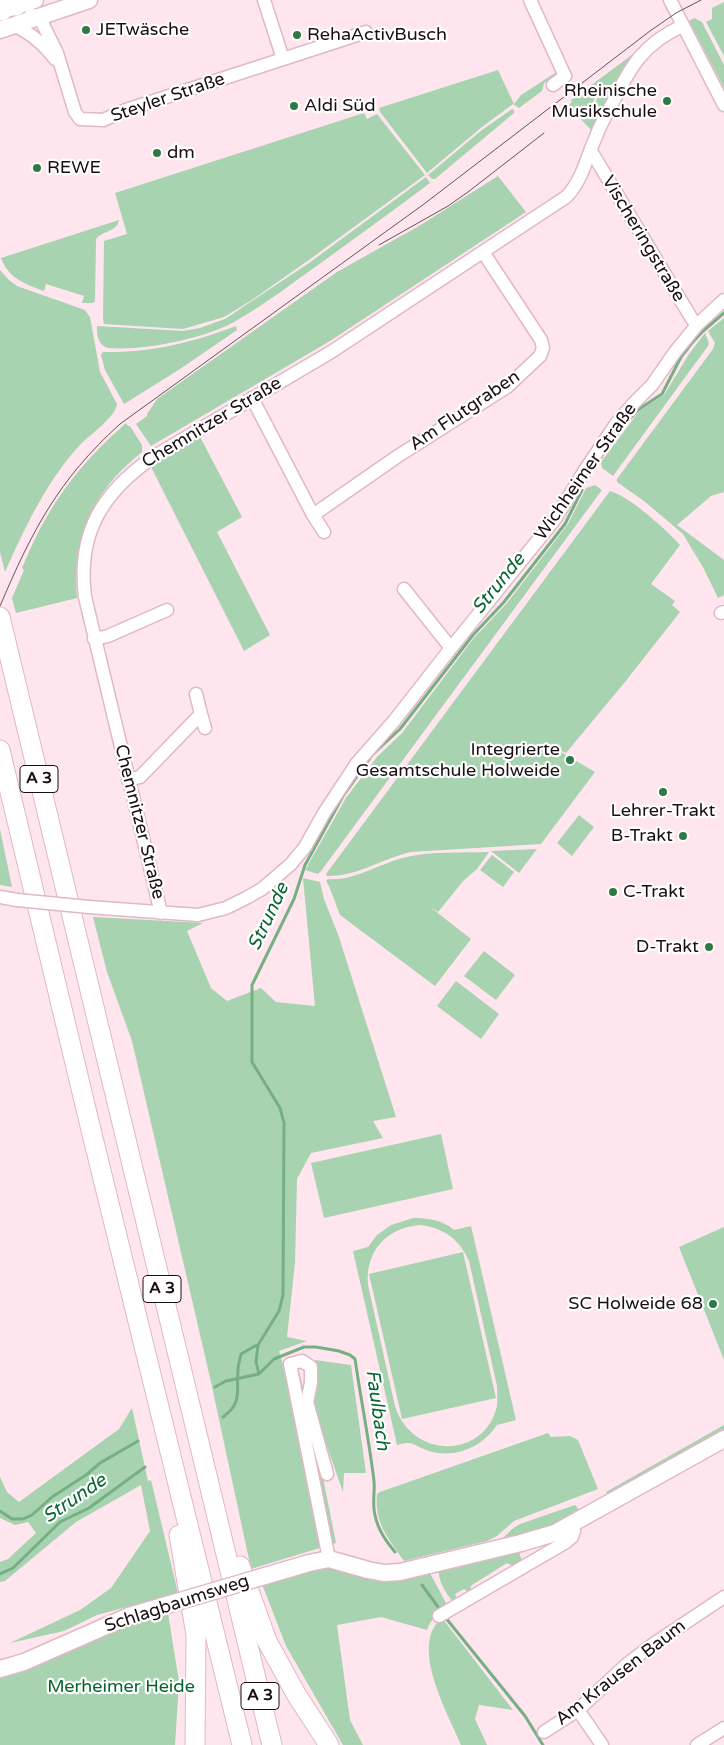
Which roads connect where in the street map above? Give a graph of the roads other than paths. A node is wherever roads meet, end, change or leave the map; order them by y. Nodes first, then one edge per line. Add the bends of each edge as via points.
1 (35, 0) edge
2 (89, 0) edge
3 (264, 0) edge
4 (530, 0) edge
5 (670, 0) edge
6 (7, 13) edge
7 (40, 16) junction
8 (682, 26) junction
9 (366, 32) dead end
10 (283, 59) junction
11 (59, 65) junction
12 (553, 85) dead end
13 (724, 105) edge
14 (591, 149) junction
15 (602, 172) junction
16 (578, 182) junction
17 (484, 252) junction
18 (724, 300) edge
19 (697, 325) junction
20 (252, 398) junction
21 (313, 515) junction
22 (324, 532) dead end
23 (404, 589) dead end
24 (167, 610) dead end
25 (0, 617) edge
26 (94, 639) junction
27 (451, 648) junction
28 (196, 694) dead end
29 (201, 714) junction
30 (206, 728) dead end
31 (0, 750) edge
32 (128, 780) junction
33 (0, 897) edge
34 (162, 913) junction
35 (724, 1439) edge
36 (327, 1474) dead end
37 (178, 1479) junction
38 (209, 1483) junction
39 (571, 1525) junction
40 (329, 1558) junction
41 (724, 1597) edge
42 (443, 1614) dead end
43 (0, 1669) edge
44 (578, 1710) junction
45 (724, 1728) edge
46 (544, 1732) dead end
47 (195, 1745) edge
48 (242, 1745) edge
49 (272, 1745) edge
50 (329, 1745) edge
51 (602, 1745) edge
52 (697, 1745) edge

1 - 6 main road
2 - 7 main road
3 - 10 street
4 - 12 street via 564,76
5 - 8 street
6 - 7 main road
6 - 11 street, Steyler Straße via 41,43
7 - 11 street, Steyler Straße via 54,44
8 - 13 street
8 - 14 street, Chemnitzer Straße via 637,58
9 - 10 street, Steyler Straße
10 - 11 street, Steyler Straße via 103,120 80,119 74,112
14 - 15 street, Vischeringstraße
14 - 16 street, Chemnitzer Straße
15 - 16 street, Chemnitzer Straße via 590,172
15 - 19 street, Vischeringstraße
16 - 17 street, Chemnitzer Straße via 561,200
17 - 20 street, Chemnitzer Straße via 331,352
17 - 21 street, Am Flutgraben via 541,340 540,356 507,387
18 - 19 street, Wichheimer Straße
19 - 27 street, Wichheimer Straße via 599,447 555,519
20 - 21 street
20 - 26 street, Chemnitzer Straße via 171,445 132,472 102,506 90,532 83,562 85,596
21 - 22 street
23 - 27 street
24 - 26 street
25 - 38 highway, A 3
26 - 32 street, Chemnitzer Straße
27 - 34 street, Wichheimer Straße via 357,763 291,864 262,889 226,908 198,915
28 - 29 street
29 - 30 street
29 - 32 street via 140,777
31 - 37 highway, A 3
32 - 34 street, Chemnitzer Straße
33 - 34 street, Wichheimer Straße, bridge
35 - 39 main road
36 - 40 street via 307,1402 311,1366 302,1361 290,1364
37 - 47 highway via 179,1534 196,1635
37 - 48 highway, A 3
38 - 49 highway, A 3
38 - 50 highway via 268,1641 296,1694
39 - 40 main road via 538,1538 400,1572 368,1570
39 - 42 street via 574,1532 566,1542
40 - 43 main road, Schlagbaumsweg, bridge via 129,1616 24,1662
41 - 44 street, Am Krausen Baum via 626,1665
44 - 46 street, Am Krausen Baum
44 - 51 street
45 - 52 street

